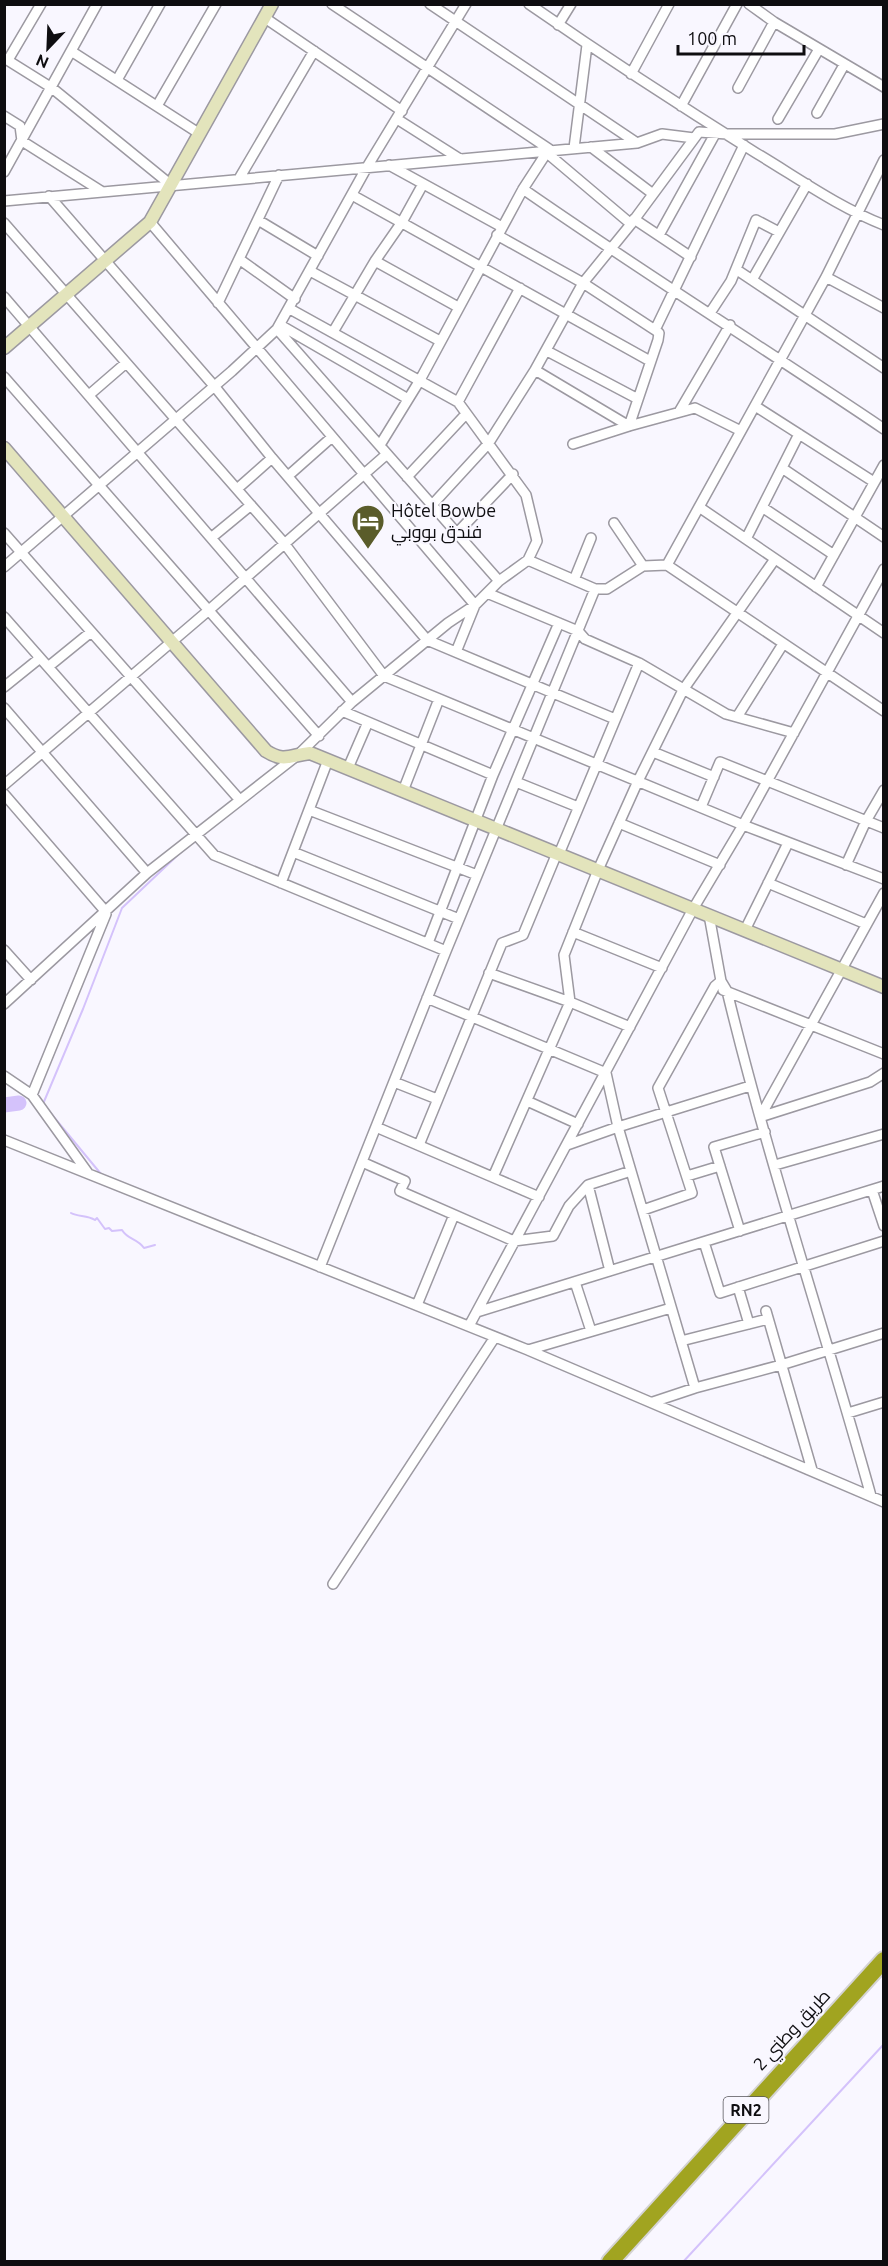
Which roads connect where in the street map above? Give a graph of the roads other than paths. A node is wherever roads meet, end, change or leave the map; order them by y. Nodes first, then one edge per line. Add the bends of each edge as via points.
1 (41, 4) edge
2 (97, 4) edge
3 (159, 4) edge
4 (216, 4) edge
5 (272, 4) edge
6 (332, 4) edge
7 (429, 4) edge
8 (466, 4) edge
9 (530, 4) edge
10 (571, 4) edge
11 (669, 4) edge
12 (737, 4) edge
13 (749, 4) edge
14 (265, 18) junction
15 (455, 22) junction
16 (774, 22) junction
17 (558, 25) junction
18 (587, 45) junction
19 (819, 49) junction
20 (71, 51) junction
21 (314, 51) junction
22 (6, 59) edge
23 (844, 65) junction
24 (427, 68) junction
25 (632, 74) junction
26 (117, 80) junction
27 (884, 87) edge
28 (52, 88) junction
29 (738, 88) dead end
30 (579, 105) junction
31 (157, 106) junction
32 (681, 106) junction
33 (817, 113) dead end
34 (399, 115) junction
35 (4, 116) edge
36 (778, 119) dead end
37 (884, 124) edge
38 (200, 134) junction
39 (715, 134) junction
40 (727, 134) junction
41 (694, 138) junction
42 (22, 141) junction
43 (637, 143) junction
44 (744, 145) junction
45 (591, 147) junction
46 (574, 148) junction
47 (548, 151) junction
48 (460, 159) junction
49 (883, 164) edge
50 (389, 165) junction
51 (367, 167) junction
52 (4, 172) edge
53 (279, 175) junction
54 (240, 177) junction
55 (423, 184) junction
56 (807, 184) junction
57 (171, 185) junction
58 (523, 189) junction
59 (101, 190) junction
60 (653, 194) junction
61 (352, 195) junction
62 (48, 196) junction
63 (4, 201) edge
64 (856, 214) junction
65 (258, 220) junction
66 (632, 221) junction
67 (150, 222) junction
68 (402, 222) junction
69 (4, 223) edge
70 (884, 225) edge
71 (500, 231) junction
72 (779, 232) junction
73 (659, 236) junction
74 (610, 249) junction
75 (318, 256) junction
76 (691, 257) junction
77 (239, 259) junction
78 (106, 261) junction
79 (375, 261) junction
80 (480, 267) junction
81 (736, 270) junction
82 (310, 271) junction
83 (826, 277) junction
84 (752, 280) junction
85 (583, 283) junction
86 (520, 288) junction
87 (675, 291) junction
88 (65, 294) junction
89 (356, 295) junction
90 (4, 297) edge
91 (295, 299) junction
92 (218, 303) junction
93 (458, 307) junction
94 (884, 308) edge
95 (290, 309) junction
96 (710, 313) junction
97 (566, 314) junction
98 (805, 315) junction
99 (29, 326) junction
100 (730, 326) junction
101 (278, 327) junction
102 (655, 330) junction
103 (333, 332) junction
104 (440, 341) junction
105 (4, 348) edge
106 (258, 349) junction
107 (547, 351) junction
108 (780, 359) junction
109 (650, 361) junction
110 (126, 363) junction
111 (884, 368) edge
112 (536, 370) junction
113 (4, 377) edge
114 (420, 380) junction
115 (215, 387) junction
116 (89, 395) junction
117 (408, 399) junction
118 (638, 399) junction
119 (458, 402) junction
120 (755, 406) junction
121 (680, 412) junction
122 (466, 414) junction
123 (176, 420) junction
124 (629, 426) junction
125 (884, 429) edge
126 (741, 431) junction
127 (800, 434) junction
128 (332, 437) junction
129 (488, 444) junction
130 (573, 444) dead end
131 (380, 445) junction
132 (4, 448) edge
133 (138, 453) junction
134 (387, 454) junction
135 (272, 458) junction
136 (884, 465) edge
137 (782, 468) junction
138 (364, 474) junction
139 (513, 474) junction
140 (288, 476) junction
141 (407, 477) junction
142 (874, 482) junction
143 (100, 486) junction
144 (237, 489) junction
145 (432, 505) junction
146 (252, 506) junction
147 (699, 507) junction
148 (762, 507) junction
149 (319, 513) junction
150 (63, 516) junction
151 (854, 517) junction
152 (614, 523) dead end
153 (4, 533) edge
154 (457, 533) junction
155 (884, 537) edge
156 (211, 538) junction
157 (591, 538) dead end
158 (746, 539) junction
159 (284, 543) junction
160 (22, 553) junction
161 (834, 555) junction
162 (776, 559) junction
163 (528, 560) junction
164 (667, 565) junction
165 (643, 566) junction
166 (4, 567) edge
167 (884, 569) edge
168 (246, 578) junction
169 (574, 580) junction
170 (499, 581) junction
171 (816, 587) junction
172 (595, 589) junction
173 (487, 593) junction
174 (475, 605) junction
175 (209, 610) junction
176 (737, 613) junction
177 (857, 615) junction
178 (4, 617) edge
179 (559, 623) junction
180 (578, 631) junction
181 (91, 632) junction
182 (884, 633) edge
183 (427, 640) junction
184 (171, 641) junction
185 (783, 644) junction
186 (456, 652) junction
187 (40, 658) junction
188 (639, 663) junction
189 (48, 668) junction
190 (826, 673) junction
191 (130, 676) junction
192 (384, 676) junction
193 (532, 684) junction
194 (4, 687) edge
195 (683, 690) junction
196 (552, 693) junction
197 (438, 699) junction
198 (352, 702) junction
199 (4, 708) edge
200 (342, 711) junction
201 (884, 711) edge
202 (87, 713) junction
203 (737, 717) junction
204 (615, 719) junction
205 (368, 722) junction
206 (513, 730) junction
207 (794, 733) junction
208 (319, 736) junction
209 (533, 740) junction
210 (421, 744) junction
211 (43, 752) junction
212 (653, 752) junction
213 (299, 754) junction
214 (328, 760) junction
215 (596, 765) junction
216 (348, 768) junction
217 (494, 774) junction
218 (714, 777) junction
219 (638, 781) junction
220 (516, 782) junction
221 (767, 782) junction
222 (4, 785) edge
223 (403, 790) junction
224 (884, 790) edge
225 (4, 794) edge
226 (239, 799) junction
227 (578, 807) junction
228 (701, 807) junction
229 (309, 810) junction
230 (476, 820) junction
231 (866, 821) junction
232 (620, 823) junction
233 (743, 825) junction
234 (496, 828) junction
235 (884, 828) edge
236 (195, 835) junction
237 (788, 843) junction
238 (293, 852) junction
239 (558, 854) junction
240 (720, 865) junction
241 (846, 865) junction
242 (457, 867) junction
243 (598, 870) junction
244 (147, 873) junction
245 (477, 875) junction
246 (884, 879) edge
247 (281, 883) junction
248 (768, 883) junction
249 (884, 893) edge
250 (693, 909) junction
251 (106, 912) junction
252 (440, 912) junction
253 (709, 915) junction
254 (459, 919) junction
255 (866, 924) junction
256 (745, 930) junction
257 (573, 932) junction
258 (428, 943) junction
259 (4, 950) edge
260 (446, 951) junction
261 (662, 968) junction
262 (841, 969) junction
263 (489, 973) junction
264 (31, 980) junction
265 (718, 983) junction
266 (884, 987) edge
267 (727, 991) junction
268 (427, 998) junction
269 (570, 1002) junction
270 (4, 1004) edge
271 (471, 1016) junction
272 (811, 1025) junction
273 (630, 1027) junction
274 (549, 1049) junction
275 (884, 1054) edge
276 (606, 1073) junction
277 (884, 1073) edge
278 (4, 1076) edge
279 (394, 1082) junction
280 (750, 1086) junction
281 (32, 1095) junction
282 (437, 1099) junction
283 (527, 1101) junction
284 (667, 1112) junction
285 (760, 1117) junction
286 (578, 1124) junction
287 (376, 1127) junction
288 (618, 1127) junction
289 (765, 1132) junction
290 (884, 1134) edge
291 (4, 1140) edge
292 (418, 1145) junction
293 (567, 1145) junction
294 (362, 1162) junction
295 (775, 1165) junction
296 (720, 1166) junction
297 (631, 1171) junction
298 (88, 1173) junction
299 (687, 1176) junction
300 (493, 1178) junction
301 (588, 1185) junction
302 (884, 1186) edge
303 (872, 1190) junction
304 (539, 1197) junction
305 (643, 1210) junction
306 (454, 1215) junction
307 (789, 1215) junction
308 (884, 1226) edge
309 (740, 1231) junction
310 (514, 1241) junction
311 (884, 1241) edge
312 (704, 1242) junction
313 (656, 1256) junction
314 (320, 1266) junction
315 (805, 1266) junction
316 (610, 1271) junction
317 (575, 1282) junction
318 (738, 1287) junction
319 (417, 1305) junction
320 (671, 1308) junction
321 (477, 1312) junction
322 (749, 1324) junction
323 (469, 1326) junction
324 (591, 1331) junction
325 (882, 1333) edge
326 (495, 1337) junction
327 (681, 1341) junction
328 (884, 1344) edge
329 (528, 1350) junction
330 (830, 1350) junction
331 (782, 1365) junction
332 (695, 1388) junction
333 (653, 1402) junction
334 (884, 1402) edge
335 (848, 1413) junction
336 (812, 1470) junction
337 (871, 1496) junction
338 (884, 1502) edge
339 (333, 1584) dead end
340 (884, 1960) edge
341 (610, 2262) edge

1 - 22 street
2 - 20 street
3 - 26 street
4 - 31 street
5 - 14 street
6 - 24 street
7 - 15 street
8 - 15 street
9 - 17 street
10 - 17 street
11 - 25 street
12 - 32 street
13 - 16 street
14 - 21 street
14 - 38 street
15 - 24 street
15 - 30 street
16 - 19 street
16 - 29 street
17 - 18 street
18 - 25 street
18 - 30 street
19 - 23 street
19 - 36 street
20 - 26 street
20 - 28 street
21 - 34 street
21 - 54 street
22 - 28 street
23 - 27 street
23 - 33 street
24 - 34 street
24 - 47 street
25 - 32 street
26 - 31 street
28 - 42 street
28 - 57 street
30 - 43 street
30 - 46 street
31 - 38 street
32 - 40 street
34 - 48 street
34 - 51 street
35 - 42 street via 20,126
37 - 40 street via 835,134
38 - 57 street
39 - 40 street
39 - 41 street via 699,132
39 - 73 street
40 - 44 street
41 - 43 street via 662,134
41 - 60 street
42 - 52 street
42 - 59 street
43 - 45 street
44 - 56 street
44 - 76 street
45 - 46 street
45 - 60 street
46 - 47 street
47 - 48 street
47 - 58 street
47 - 66 street
48 - 50 street
49 - 64 street
50 - 51 street
50 - 55 street
51 - 53 street
51 - 61 street
53 - 54 street
53 - 65 street
54 - 57 street
55 - 68 street
55 - 71 street
56 - 64 street
56 - 72 street
57 - 59 street
57 - 67 street
58 - 71 street
58 - 74 street
59 - 62 street
60 - 66 street
61 - 68 street
61 - 75 street
62 - 63 street
62 - 78 street
64 - 70 street
64 - 83 street
65 - 75 street
65 - 77 street
66 - 73 street
66 - 74 street
67 - 78 street
67 - 92 street
68 - 79 street
68 - 80 street
69 - 88 street
71 - 80 street
71 - 85 street
72 - 81 street via 756,219
72 - 84 street
73 - 76 street
74 - 85 street
74 - 87 street
75 - 82 street
76 - 87 street
77 - 91 street
77 - 92 street
78 - 88 street
78 - 115 street
79 - 89 street
79 - 93 street
80 - 86 street
80 - 93 street
81 - 84 street
81 - 96 street
82 - 89 street
82 - 91 street
83 - 94 street
83 - 98 street
84 - 98 street
85 - 97 street
85 - 102 street
86 - 97 street
86 - 119 street
87 - 96 street
87 - 102 street
88 - 99 street
88 - 110 street
89 - 103 street
89 - 104 street
90 - 99 street
91 - 95 street
92 - 106 street
93 - 104 street
95 - 101 street
95 - 103 street
96 - 100 street
97 - 107 street
97 - 109 street
98 - 108 street
98 - 111 street
99 - 105 street
99 - 116 street
100 - 108 street
100 - 121 street
101 - 106 street
101 - 117 street
101 - 131 street
102 - 109 street via 659,336
103 - 114 street
104 - 114 street
106 - 115 street
106 - 128 street
107 - 112 street
107 - 118 street
108 - 120 street
108 - 125 street
109 - 118 street
110 - 116 street
110 - 123 street
112 - 124 street
112 - 129 street
113 - 143 street
114 - 117 street
114 - 119 street
115 - 123 street
115 - 135 street
116 - 133 street
117 - 131 street
118 - 124 street
119 - 122 street
120 - 126 street
120 - 127 street
121 - 124 street
121 - 126 street via 695,408
122 - 129 street
122 - 141 street
123 - 133 street
123 - 144 street
124 - 130 street
126 - 147 street
127 - 137 street
127 - 142 street
128 - 138 street
128 - 140 street
129 - 139 street
129 - 145 street
131 - 134 street
132 - 150 street
133 - 143 street
133 - 156 street
134 - 138 street
134 - 141 street
135 - 140 street
135 - 144 street
136 - 142 street
137 - 148 street
137 - 151 street
138 - 149 street
138 - 174 street
139 - 154 street
139 - 163 street via 526,495 537,541
140 - 149 street
141 - 145 street
142 - 151 street
143 - 150 street
143 - 175 street
144 - 146 street
145 - 154 street
146 - 156 street
146 - 159 street
147 - 158 street
147 - 164 street
148 - 158 street
148 - 161 street
149 - 159 street
149 - 183 street
150 - 160 street
150 - 184 street
151 - 155 street
151 - 161 street
152 - 165 street
153 - 160 street
154 - 170 street
156 - 168 street
157 - 169 street
158 - 162 street
159 - 168 street
159 - 192 street
160 - 166 street
160 - 181 street
161 - 171 street
162 - 171 street
162 - 176 street
163 - 169 street
163 - 170 street
164 - 165 street
164 - 176 street
165 - 172 street via 607,589
167 - 177 street
168 - 175 street
168 - 198 street
169 - 172 street
170 - 173 street
171 - 177 street
172 - 180 street
173 - 174 street
173 - 179 street
174 - 183 street
174 - 186 street
175 - 184 street
175 - 208 street
176 - 185 street
176 - 195 street
177 - 182 street
177 - 190 street
178 - 187 street
179 - 180 street
179 - 193 street
180 - 188 street via 585,639
180 - 196 street
181 - 189 street
181 - 191 street
183 - 186 street
183 - 192 street
184 - 191 street
184 - 213 street via 266,751 286,759
185 - 190 street
185 - 203 street
186 - 193 street
187 - 189 street
187 - 194 street
188 - 195 street
188 - 204 street
189 - 202 street
190 - 201 street
190 - 207 street
191 - 202 street
191 - 226 street
192 - 197 street
192 - 198 street
193 - 196 street
193 - 206 street
195 - 203 street
195 - 212 street
196 - 204 street
196 - 209 street
197 - 206 street
197 - 210 street
198 - 200 street
199 - 211 street
200 - 205 street
200 - 208 street
202 - 211 street
202 - 236 street
203 - 207 street
204 - 215 street
205 - 210 street
205 - 216 street
206 - 209 street
206 - 217 street
207 - 221 street
208 - 213 street
209 - 215 street
209 - 220 street
210 - 217 street
210 - 223 street
211 - 222 street
211 - 244 street
212 - 218 street
212 - 219 street
213 - 214 street via 310,753
213 - 226 street
214 - 216 street
214 - 229 street
215 - 219 street
215 - 227 street
216 - 223 street
217 - 230 street
218 - 221 street via 720,762
218 - 228 street
219 - 228 street
219 - 232 street
220 - 227 street
220 - 234 street
221 - 231 street
221 - 233 street
223 - 230 street
224 - 231 street
225 - 251 street
226 - 236 street
227 - 239 street
228 - 233 street
229 - 238 street
229 - 242 street
230 - 234 street
230 - 242 street
231 - 235 street
231 - 241 street
232 - 240 street
232 - 243 street
233 - 237 street
233 - 240 street
234 - 239 street
234 - 245 street
236 - 244 street
236 - 247 street via 214,855
237 - 241 street
237 - 248 street
238 - 247 street
238 - 252 street
239 - 243 street
239 - 263 street via 523,935 502,943
240 - 250 street
241 - 246 street
242 - 245 street
242 - 252 street
243 - 250 street
243 - 257 street
244 - 251 street
245 - 254 street
247 - 258 street
248 - 255 street
248 - 256 street
249 - 255 street
250 - 253 street
250 - 261 street
251 - 264 street
251 - 281 street
252 - 254 street
252 - 258 street
253 - 256 street
253 - 265 street
254 - 260 street
255 - 262 street
256 - 262 street
257 - 261 street
257 - 269 street via 564,955
258 - 260 street
259 - 264 street
260 - 268 street
261 - 273 street
262 - 266 street
262 - 272 street
263 - 269 street
263 - 271 street
264 - 270 street
265 - 267 street
265 - 284 street via 658,1088
267 - 272 street
267 - 280 street
268 - 271 street
268 - 279 street
269 - 273 street
269 - 274 street
271 - 274 street
271 - 282 street
272 - 275 street
272 - 285 street
273 - 276 street
274 - 276 street
274 - 283 street
276 - 286 street
276 - 288 street
277 - 285 street via 870,1082
278 - 281 street
279 - 282 street
279 - 287 street
280 - 284 street
280 - 285 street
281 - 298 street
282 - 292 street
283 - 286 street
283 - 300 street
284 - 288 street
284 - 299 street
285 - 289 street
286 - 293 street
287 - 292 street
287 - 294 street
288 - 293 street
288 - 297 street
289 - 295 street
289 - 296 street via 714,1147
290 - 295 street
291 - 298 street
292 - 300 street
293 - 304 street
294 - 306 street via 405,1181 400,1191
294 - 314 street
295 - 307 street
296 - 299 street
296 - 309 street
297 - 301 street
297 - 305 street
298 - 314 street
299 - 305 street via 692,1193
300 - 304 street
301 - 310 street via 569,1206 553,1236
301 - 316 street
302 - 303 street
303 - 307 street
303 - 308 street
304 - 310 street
305 - 313 street
306 - 310 street
306 - 319 street
307 - 309 street
307 - 315 street
309 - 312 street
310 - 321 street
311 - 315 street
312 - 313 street
312 - 318 street via 720,1293
313 - 316 street
313 - 320 street
314 - 319 street
315 - 318 street
315 - 330 street
316 - 317 street
317 - 321 street
317 - 324 street
318 - 322 street
319 - 323 street
320 - 324 street
320 - 327 street
321 - 323 street
322 - 327 street
322 - 331 street via 767,1315
323 - 326 street
324 - 329 street
325 - 328 street
325 - 330 street
326 - 329 street
326 - 339 street
327 - 332 street
329 - 333 street
330 - 331 street
330 - 335 street
331 - 332 street
331 - 336 street
332 - 333 street
333 - 336 street
334 - 335 street
335 - 337 street
336 - 337 street
337 - 338 street
340 - 341 highway, طريق وطني 2 / RN2

